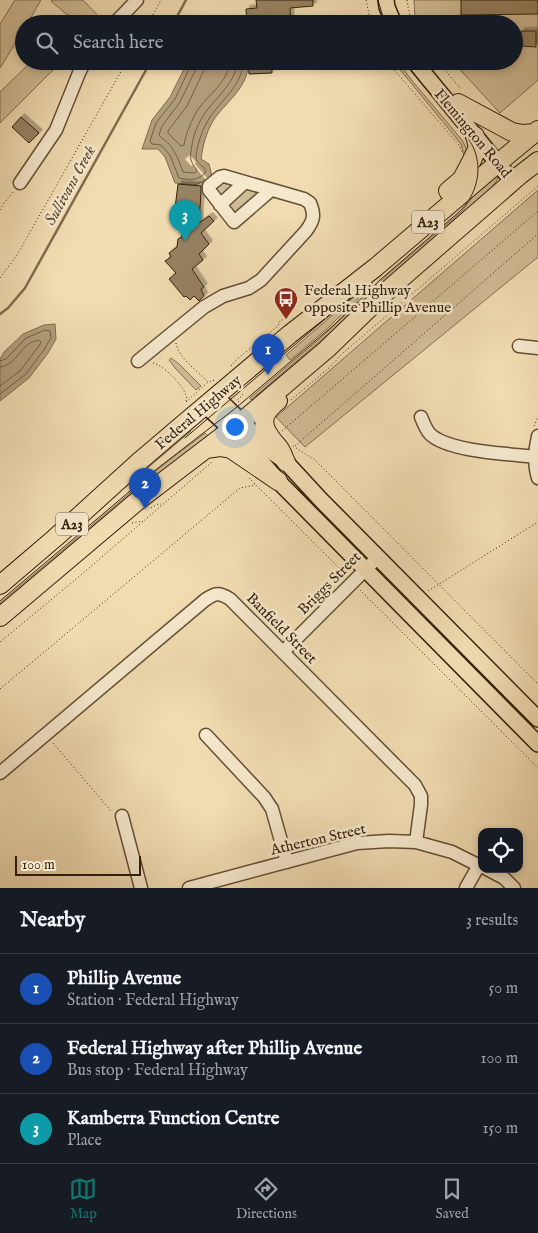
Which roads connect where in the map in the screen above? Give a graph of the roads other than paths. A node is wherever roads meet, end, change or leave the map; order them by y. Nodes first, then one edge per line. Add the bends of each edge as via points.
1 (137, 0) edge
2 (386, 0) edge
3 (396, 0) edge
4 (123, 15) edge
5 (390, 15) edge
6 (400, 15) edge
7 (80, 70) edge
8 (421, 70) edge
9 (430, 70) edge
10 (458, 103) junction
11 (536, 131) edge
12 (475, 136) junction
13 (501, 160) junction
14 (538, 161) edge
15 (517, 178) junction
16 (245, 182) junction
17 (20, 183) road end
18 (271, 190) junction
19 (220, 205) junction
20 (391, 254) junction
21 (519, 346) dead end
22 (538, 348) edge
23 (327, 349) junction
24 (144, 362) road end
25 (210, 395) junction
26 (420, 417) dead end
27 (236, 425) junction
28 (538, 436) edge
29 (210, 455) junction
30 (537, 457) edge
31 (286, 462) junction
32 (538, 478) edge
33 (278, 481) junction
34 (378, 557) junction
35 (365, 569) junction
36 (0, 585) edge
37 (0, 617) edge
38 (283, 652) junction
39 (538, 719) edge
40 (206, 735) dead end
41 (538, 744) edge
42 (0, 773) edge
43 (122, 816) road end
44 (416, 842) junction
45 (287, 862) junction
46 (478, 865) edge
47 (478, 872) edge
48 (494, 873) edge
49 (219, 884) edge
50 (141, 888) edge
51 (189, 888) edge
52 (466, 888) edge
53 (514, 888) edge

1 - 4 street
2 - 5 main road
3 - 6 main road
7 - 17 street via 56,130
8 - 12 main road, Flemington Road
9 - 10 main road, Flemington Road
10 - 11 highway via 512,132
10 - 13 main road, Flemington Road
11 - 13 highway, Federal Highway / A23
12 - 13 main road, Flemington Road
12 - 20 highway via 478,147 462,179 404,230
13 - 15 main road, Flemington Road
13 - 20 highway, Federal Highway / A23
14 - 15 highway, A23
15 - 23 highway, A23 via 389,289
16 - 18 street
16 - 19 street
16 - 19 street via 224,176 209,186
18 - 19 street via 234,222
18 - 24 street via 310,203 314,212 306,231 260,280 204,307
20 - 25 highway, Federal Highway / A23
21 - 22 street
23 - 27 highway, A23
23 - 31 highway via 319,367 266,414 266,429
25 - 27 main road
25 - 36 highway, Federal Highway / A23
26 - 30 street via 429,434 443,443 464,449
27 - 29 highway, A23
27 - 31 main road
27 - 33 main road via 240,438
28 - 30 street
29 - 33 highway via 220,447 231,449
29 - 37 highway, A23 via 135,503
30 - 32 street
31 - 34 main road
33 - 35 main road
34 - 35 street, Briggs Street
34 - 39 main road
35 - 38 street, Briggs Street
35 - 41 main road
38 - 42 street, Banfield Street via 230,599 223,594 213,594
38 - 44 street, Banfield Street via 414,785 421,796
40 - 45 street via 272,809
43 - 50 street
44 - 45 street, Atherton Street via 357,843
44 - 46 street, Atherton Street via 452,852
45 - 49 street, Atherton Street
47 - 52 street
48 - 53 street, Atherton Street
49 - 51 street, Atherton Street

